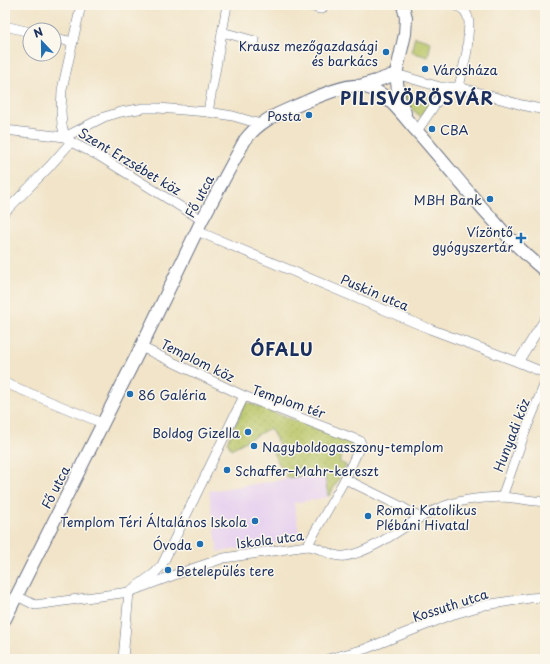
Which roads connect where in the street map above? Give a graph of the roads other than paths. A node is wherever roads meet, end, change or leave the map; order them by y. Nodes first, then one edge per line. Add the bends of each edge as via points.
1 (81, 5) edge
2 (227, 5) edge
3 (307, 5) edge
4 (323, 5) edge
5 (403, 5) edge
6 (454, 5) edge
7 (5, 26) edge
8 (22, 30) edge
9 (222, 32) junction
10 (62, 40) edge
11 (255, 41) dead end
12 (73, 42) junction
13 (394, 76) junction
14 (360, 86) junction
15 (446, 87) junction
16 (459, 87) junction
17 (383, 95) junction
18 (545, 110) edge
19 (208, 112) junction
20 (260, 124) junction
21 (414, 128) junction
22 (5, 130) edge
23 (68, 139) junction
24 (5, 212) edge
25 (202, 220) junction
26 (197, 231) junction
27 (545, 270) edge
28 (545, 319) edge
29 (141, 347) junction
30 (518, 362) junction
31 (545, 373) edge
32 (5, 383) edge
33 (545, 383) edge
34 (244, 396) junction
35 (102, 423) junction
36 (345, 479) junction
37 (502, 497) junction
38 (545, 502) edge
39 (420, 518) junction
40 (307, 546) junction
41 (129, 592) junction
42 (16, 596) junction
43 (545, 597) edge
44 (5, 619) edge
45 (365, 649) junction
46 (123, 659) edge
47 (328, 659) edge
48 (362, 659) edge

1 - 12 street
2 - 9 street
3 - 4 street via 320,9
5 - 13 main road via 406,18 405,34
6 - 16 street via 464,10 469,19 467,51
7 - 8 street
9 - 11 street
9 - 19 street
10 - 12 street
12 - 23 street via 62,90 62,125
13 - 14 main road
13 - 15 street
13 - 17 main road via 386,80
13 - 21 main road via 400,102
14 - 17 main road, Fő utca
14 - 20 main road, Fő utca via 325,94
15 - 16 street
15 - 21 street
16 - 18 street
17 - 21 main road, Fő utca
19 - 20 street
19 - 23 street via 134,109 104,117
20 - 25 main road, Fő utca via 245,140
21 - 27 main road, Fő utca via 494,222
22 - 23 street
23 - 24 street via 49,167
23 - 25 street, Szent Erzsébet köz
25 - 26 main road, Fő utca
26 - 29 main road, Fő utca
26 - 30 street, Puskin utca via 430,329
28 - 30 street
29 - 34 street, Templom köz
29 - 35 main road, Fő utca
30 - 31 street, Puskin utca
32 - 35 street
33 - 37 street, Hunyadi köz
34 - 36 street, Templom tér via 360,441 361,444
34 - 41 street, Templom tér via 162,565
35 - 42 main road, Fő utca
36 - 39 street
36 - 40 street, Templom tér
37 - 38 street, Iskola utca
37 - 39 street, Iskola utca via 459,501
39 - 40 street, Iskola utca via 354,554 336,556
40 - 41 street, Iskola utca via 224,558
41 - 42 street, Iskola utca via 35,605
41 - 46 street
42 - 44 main road, Fő utca
43 - 45 street, Kossuth utca via 485,605 451,615
45 - 47 street, Kossuth utca
45 - 48 street

